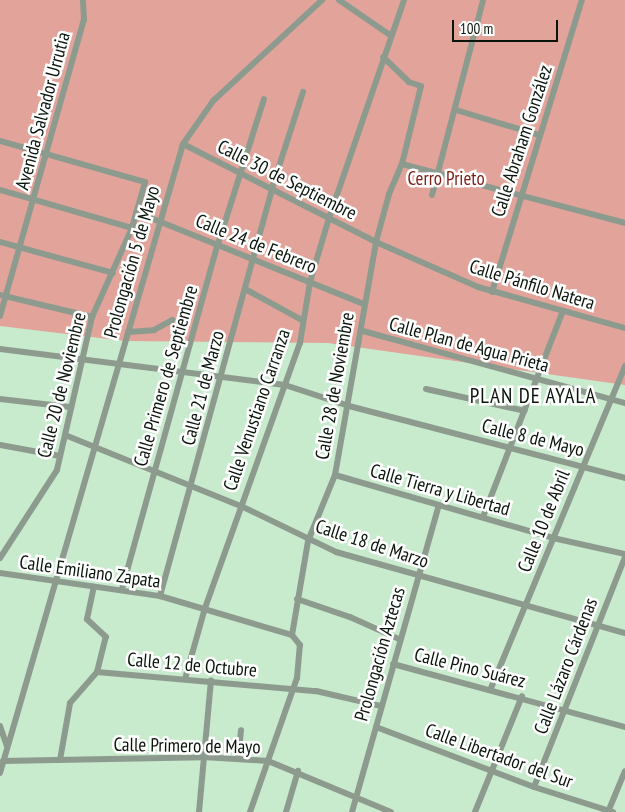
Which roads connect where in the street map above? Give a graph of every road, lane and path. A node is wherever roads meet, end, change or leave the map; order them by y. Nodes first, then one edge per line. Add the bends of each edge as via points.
1 (83, 0) edge
2 (322, 0) edge
3 (339, 0) edge
4 (404, 0) edge
5 (483, 0) edge
6 (582, 0) edge
7 (390, 35) junction
8 (383, 57) junction
9 (303, 92) dead end
10 (264, 98) dead end
11 (456, 110) junction
12 (539, 135) junction
13 (0, 141) edge
14 (183, 144) junction
15 (47, 155) junction
16 (402, 164) junction
17 (440, 171) junction
18 (240, 172) junction
19 (272, 188) junction
20 (0, 190) edge
21 (432, 195) dead end
22 (519, 196) junction
23 (35, 200) junction
24 (136, 212) junction
25 (329, 218) junction
26 (160, 220) junction
27 (625, 223) edge
28 (132, 228) junction
29 (0, 242) edge
30 (376, 242) junction
31 (218, 244) junction
32 (20, 247) junction
33 (253, 258) junction
34 (113, 273) junction
35 (310, 282) junction
36 (245, 289) junction
37 (492, 292) junction
38 (3, 295) edge
39 (364, 304) junction
40 (563, 311) junction
41 (0, 316) edge
42 (92, 317) junction
43 (172, 320) dead end
44 (302, 320) junction
45 (625, 328) edge
46 (363, 331) junction
47 (128, 332) junction
48 (0, 349) edge
49 (81, 358) junction
50 (119, 363) junction
51 (625, 366) edge
52 (182, 371) junction
53 (222, 376) junction
54 (536, 379) junction
55 (285, 385) junction
56 (426, 389) dead end
57 (0, 399) edge
58 (611, 399) junction
59 (625, 402) edge
60 (349, 406) junction
61 (70, 407) junction
62 (525, 411) junction
63 (65, 435) junction
64 (0, 445) edge
65 (95, 446) junction
66 (512, 449) junction
67 (60, 456) junction
68 (583, 467) junction
69 (155, 471) junction
70 (335, 475) junction
71 (625, 478) edge
72 (192, 487) junction
73 (439, 505) junction
74 (241, 506) junction
75 (483, 517) junction
76 (553, 538) junction
77 (308, 541) junction
78 (625, 555) edge
79 (0, 558) edge
80 (0, 573) edge
81 (418, 575) junction
82 (54, 582) junction
83 (94, 587) junction
84 (122, 589) junction
85 (160, 596) junction
86 (297, 599) junction
87 (526, 605) junction
88 (205, 608) junction
89 (598, 625) junction
90 (625, 633) edge
91 (292, 635) junction
92 (399, 640) junction
93 (393, 664) junction
94 (97, 672) junction
95 (185, 679) junction
96 (211, 681) junction
97 (492, 688) junction
98 (293, 689) junction
99 (522, 696) junction
100 (381, 706) junction
101 (566, 709) junction
102 (0, 726) edge
103 (376, 727) junction
104 (625, 727) edge
105 (241, 730) dead end
106 (7, 746) junction
107 (203, 758) junction
108 (238, 759) junction
109 (60, 760) junction
110 (3, 761) junction
111 (268, 761) junction
112 (492, 770) junction
113 (298, 771) junction
114 (625, 771) edge
115 (0, 773) edge
116 (534, 787) junction
117 (357, 796) junction
118 (199, 812) edge
119 (250, 812) edge
120 (286, 812) edge
121 (352, 812) edge
122 (391, 812) edge
123 (475, 812) edge
124 (610, 812) edge

1 - 15 street, Avenida Salvador Urrutia via 84,20
2 - 14 street, Prolongación 5 de Mayo via 213,101
3 - 7 street
4 - 7 street, Calle Venustiano Carranza
5 - 11 street
6 - 12 street, Calle Abraham González
7 - 8 street, Calle Venustiano Carranza
8 - 16 street, Calle 28 de Noviembre via 409,82 421,86
8 - 25 street, Calle Venustiano Carranza
9 - 19 street, Calle 21 de Marzo
10 - 18 street, Calle Primero de Septiembre
11 - 12 street
11 - 17 street
12 - 22 street, Calle Abraham González
13 - 15 street
14 - 18 street, Calle 30 de Septiembre
14 - 26 street, Prolongación 5 de Mayo
15 - 23 street, Avenida Salvador Urrutia
15 - 24 street, Calle 20 de Noviembre via 145,182
16 - 17 street
16 - 30 street, Calle 28 de Noviembre via 389,194
17 - 21 street
17 - 22 street
18 - 19 street, Calle 30 de Septiembre
18 - 31 street, Calle Primero de Septiembre
19 - 25 street, Calle 30 de Septiembre
19 - 33 street, Calle 21 de Marzo
20 - 23 street
22 - 27 street
22 - 37 street, Calle Abraham González
23 - 28 street
23 - 32 street, Avenida Salvador Urrutia
24 - 26 street, Calle 24 de Febrero
24 - 28 street, Calle 20 de Noviembre
25 - 30 street, Calle 30 de Septiembre
25 - 35 street, Calle Venustiano Carranza
26 - 31 street, Calle 24 de Febrero
26 - 47 street, Prolongación 5 de Mayo
28 - 34 street, Calle 20 de Noviembre
29 - 32 street
30 - 37 street, Calle Pánfilo Natera
30 - 39 street, Calle 28 de Noviembre
31 - 33 street, Calle 24 de Febrero
31 - 52 street, Calle Primero de Septiembre
32 - 34 street
32 - 38 street, Avenida Salvador Urrutia
33 - 35 street, Calle 24 de Febrero
33 - 36 street, Calle 21 de Marzo
34 - 42 street, Calle 20 de Noviembre
35 - 39 street, Calle 24 de Febrero
35 - 44 street, Calle Venustiano Carranza
36 - 44 street
36 - 53 street, Calle 21 de Marzo
37 - 40 street, Calle Pánfilo Natera
38 - 41 street, Avenida Salvador Urrutia
38 - 42 street
39 - 46 street, Calle 28 de Noviembre
40 - 45 street, Calle Pánfilo Natera
40 - 54 street
42 - 49 street, Calle 20 de Noviembre
43 - 47 street via 154,330
44 - 55 street, Calle Venustiano Carranza via 300,343
46 - 54 street, Calle Plan de Agua Prieta
46 - 60 street, Calle 28 de Noviembre
47 - 50 street, Prolongación 5 de Mayo
48 - 49 street, Calle 8 de Mayo
49 - 50 street, Calle 8 de Mayo
49 - 61 street, Calle 20 de Noviembre
50 - 52 street, Calle 8 de Mayo
50 - 65 street, Prolongación 5 de Mayo
51 - 58 street, Calle 10 de Abril
52 - 53 street, Calle 8 de Mayo
52 - 69 street, Calle Primero de Septiembre
53 - 55 street, Calle 8 de Mayo
53 - 72 street, Calle 21 de Marzo
54 - 58 street, Calle Plan de Agua Prieta
54 - 62 street
55 - 60 street, Calle 8 de Mayo
55 - 74 street, Calle Venustiano Carranza
56 - 62 street
57 - 61 street
58 - 59 street, Calle Plan de Agua Prieta
58 - 68 street, Calle 10 de Abril
60 - 66 street, Calle 8 de Mayo
60 - 70 street, Calle 28 de Noviembre
61 - 63 street, Calle 20 de Noviembre
62 - 66 street
63 - 65 street, Calle 18 de Marzo
63 - 67 street, Calle 20 de Noviembre
64 - 67 street
65 - 69 street, Calle 18 de Marzo
65 - 82 street, Prolongación 5 de Mayo
66 - 68 street, Calle 8 de Mayo
66 - 75 street
67 - 79 street, Calle 20 de Noviembre via 57,470
68 - 71 street, Calle 8 de Mayo
68 - 76 street, Calle 10 de Abril
69 - 72 street, Calle 18 de Marzo
69 - 84 street, Calle Primero de Septiembre
70 - 73 street, Calle Tierra y Libertad
70 - 77 street, Calle 28 de Noviembre
72 - 74 street, Calle 18 de Marzo
72 - 85 street, Calle 21 de Marzo
73 - 75 street, Calle Tierra y Libertad
73 - 81 street, Prolongación Aztecas
74 - 77 street, Calle 18 de Marzo
74 - 88 street, Calle Venustiano Carranza
75 - 76 street, Calle Tierra y Libertad
76 - 78 street, Calle Tierra y Libertad
76 - 87 street, Calle 10 de Abril
77 - 81 street, Calle 18 de Marzo
77 - 86 street, Calle 28 de Noviembre
78 - 89 street, Calle Lázaro Cárdenas
80 - 82 street, Calle Emiliano Zapata
81 - 87 street, Calle 18 de Marzo
81 - 92 street, Prolongación Aztecas
82 - 83 street, Calle Emiliano Zapata
82 - 106 street, Prolongación 5 de Mayo
83 - 84 street, Calle Emiliano Zapata
83 - 94 street via 87,619 106,638
84 - 85 street, Calle Emiliano Zapata
85 - 88 street, Calle Emiliano Zapata
86 - 91 street, Calle 28 de Noviembre
86 - 92 street, Calle Pino Suárez via 350,617
87 - 89 street, Calle 18 de Marzo
87 - 97 street, Calle 10 de Abril
88 - 91 street, Calle Emiliano Zapata
88 - 95 street, Calle Venustiano Carranza
89 - 90 street, Calle 18 de Marzo
89 - 101 street, Calle Lázaro Cárdenas
91 - 98 street, Calle 28 de Noviembre via 300,645
92 - 93 street, Prolongación Aztecas
93 - 97 street, Calle Pino Suárez
93 - 100 street, Prolongación Aztecas
94 - 95 street, Calle 12 de Octubre
94 - 109 street via 70,703
95 - 96 street, Calle 12 de Octubre
96 - 98 street, Calle 12 de Octubre
96 - 107 street
97 - 99 street, Calle Pino Suárez
98 - 100 street, Calle 12 de Octubre
98 - 111 street, Calle 28 de Noviembre
99 - 101 street, Calle Pino Suárez
99 - 112 street
100 - 103 street, Prolongación Aztecas
101 - 104 street, Calle Pino Suárez
101 - 116 street, Calle Lázaro Cárdenas
102 - 106 street
103 - 112 street, Calle Libertador del Sur
103 - 117 street, Prolongación Aztecas
105 - 108 street
106 - 110 street, Prolongación 5 de Mayo
107 - 108 street, Calle Primero de Mayo
107 - 109 street, Calle Primero de Mayo
107 - 118 street
108 - 111 street, Calle Primero de Mayo
109 - 110 street, Calle Primero de Mayo
110 - 115 street, Prolongación 5 de Mayo
111 - 113 street, Calle Primero de Mayo
111 - 119 street, Calle 28 de Noviembre
112 - 116 street, Calle Libertador del Sur
112 - 123 street
113 - 117 street, Calle Primero de Mayo
113 - 120 street
114 - 124 street
116 - 124 street, Calle Libertador del Sur
117 - 121 street, Prolongación Aztecas
117 - 122 street, Calle Primero de Mayo

